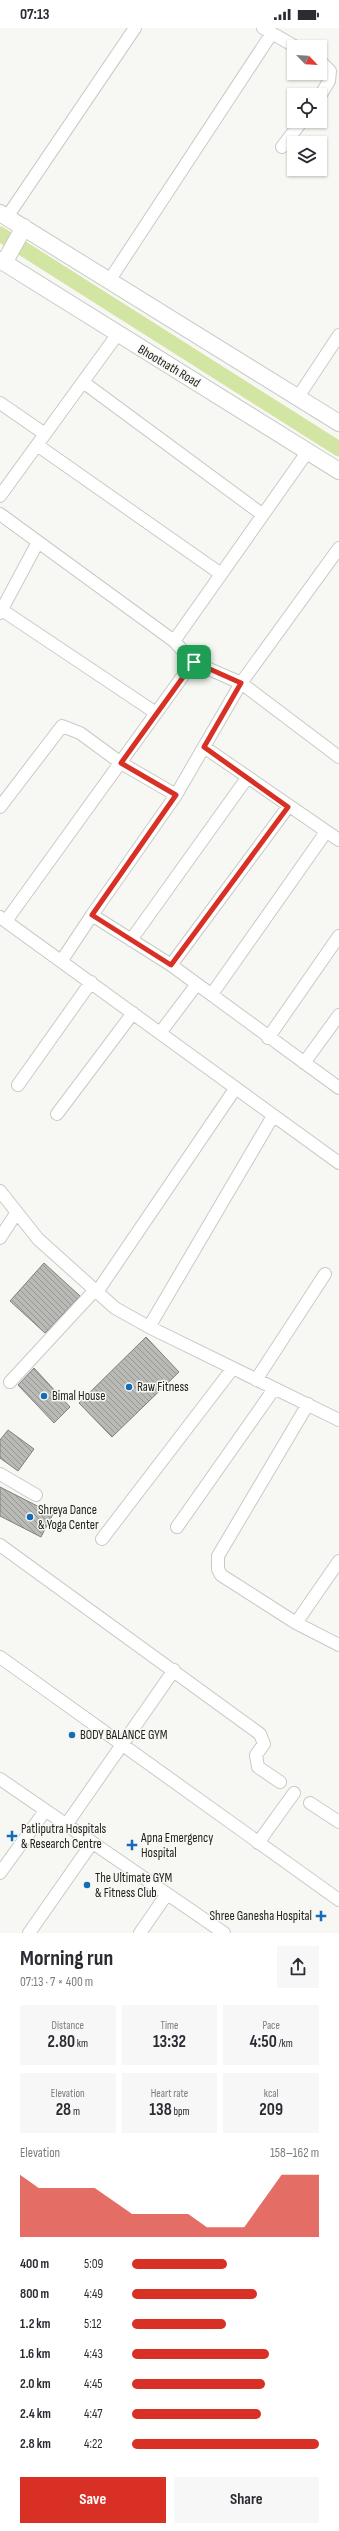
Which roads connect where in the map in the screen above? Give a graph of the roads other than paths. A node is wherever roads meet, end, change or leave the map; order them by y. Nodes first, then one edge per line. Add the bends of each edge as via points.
1 (135, 28) edge
2 (267, 31) edge
3 (287, 42) edge
4 (327, 68) edge
5 (325, 88) edge
6 (297, 128) edge
7 (282, 147) dead end
8 (3, 215) edge
9 (23, 229) junction
10 (4, 260) edge
11 (109, 281) junction
12 (118, 335) junction
13 (339, 335) edge
14 (83, 382) junction
15 (298, 397) junction
16 (0, 403) edge
17 (339, 423) edge
18 (45, 434) junction
19 (37, 445) junction
20 (308, 451) junction
21 (339, 471) edge
22 (0, 496) edge
23 (0, 514) edge
24 (263, 515) junction
25 (38, 542) junction
26 (339, 548) edge
27 (221, 574) junction
28 (1, 612) edge
29 (174, 641) junction
30 (194, 662) junction
31 (241, 683) junction
32 (156, 713) junction
33 (204, 747) junction
34 (339, 757) edge
35 (121, 763) junction
36 (247, 778) junction
37 (176, 795) junction
38 (0, 807) edge
39 (288, 807) junction
40 (326, 832) junction
41 (339, 840) edge
42 (92, 915) junction
43 (3, 919) edge
44 (339, 936) edge
45 (132, 940) junction
46 (62, 960) junction
47 (171, 965) junction
48 (91, 982) junction
49 (197, 984) junction
50 (212, 994) junction
51 (133, 1013) junction
52 (339, 1015) edge
53 (160, 1032) junction
54 (268, 1038) junction
55 (304, 1063) junction
56 (18, 1085) dead end
57 (339, 1088) edge
58 (235, 1089) junction
59 (57, 1114) dead end
60 (273, 1116) junction
61 (339, 1163) edge
62 (0, 1191) edge
63 (17, 1212) junction
64 (0, 1238) edge
65 (325, 1274) dead end
66 (96, 1291) junction
67 (149, 1327) junction
68 (232, 1368) junction
69 (256, 1380) junction
70 (10, 1382) dead end
71 (274, 1389) junction
72 (308, 1404) junction
73 (339, 1420) edge
74 (0, 1474) edge
75 (36, 1495) dead end
76 (177, 1527) dead end
77 (102, 1539) dead end
78 (0, 1545) edge
79 (339, 1561) edge
80 (296, 1623) junction
81 (339, 1645) edge
82 (0, 1657) edge
83 (174, 1670) junction
84 (121, 1745) junction
85 (0, 1779) edge
86 (280, 1782) dead end
87 (294, 1793) dead end
88 (310, 1803) dead end
89 (45, 1811) junction
90 (339, 1822) edge
91 (66, 1825) junction
92 (92, 1843) junction
93 (258, 1843) junction
94 (0, 1873) edge
95 (167, 1894) junction
96 (339, 1900) edge
97 (29, 1933) edge
98 (140, 1933) edge
99 (224, 1933) edge

1 - 8 street
2 - 3 street
2 - 11 street
4 - 5 street via 330,71 329,81
6 - 7 street
8 - 9 street
9 - 10 street
9 - 11 street
10 - 12 street, Bhootnath Road
11 - 15 street
12 - 14 street
12 - 20 street, Bhootnath Road
13 - 15 street
14 - 18 street
14 - 24 street
15 - 17 street
16 - 18 street
18 - 19 street
19 - 22 street
19 - 27 street
20 - 21 street, Bhootnath Road
20 - 24 street
23 - 25 street
24 - 27 street
25 - 28 street
25 - 29 street
26 - 31 street
27 - 29 street
28 - 32 street
29 - 30 street
30 - 31 street
30 - 32 street
31 - 33 street
31 - 34 street
32 - 35 street
33 - 36 street
33 - 37 street
35 - 37 street
35 - 38 street via 80,733 62,726
35 - 43 street
36 - 39 street
36 - 45 street
37 - 42 street
39 - 40 street
39 - 47 street
40 - 41 street
40 - 50 street
42 - 45 street
42 - 46 street
43 - 46 street
44 - 54 street
45 - 47 street
46 - 48 street
47 - 49 street
48 - 51 street
48 - 56 street
49 - 50 street
49 - 53 street
50 - 54 street
51 - 53 street
51 - 59 street
52 - 55 street
53 - 58 street
54 - 55 street
55 - 57 street
58 - 60 street
58 - 66 street
60 - 61 street
60 - 67 street
62 - 63 street
63 - 64 street
63 - 66 street via 38,1239
65 - 69 street
66 - 67 street via 115,1308
66 - 70 street
67 - 68 street
68 - 69 street
68 - 77 street
69 - 71 street
71 - 72 street
71 - 76 street
72 - 73 street
72 - 80 street via 218,1556 217,1562 221,1575
74 - 75 street
78 - 83 street
79 - 80 street
80 - 81 street
82 - 84 street
83 - 84 street
83 - 86 street via 260,1734 264,1744 256,1755 258,1767
84 - 91 street
84 - 93 street
85 - 89 street
87 - 93 street
88 - 90 street
89 - 91 street
89 - 94 street
91 - 92 street
92 - 95 street
92 - 97 street
93 - 96 street
95 - 98 street
95 - 99 street

